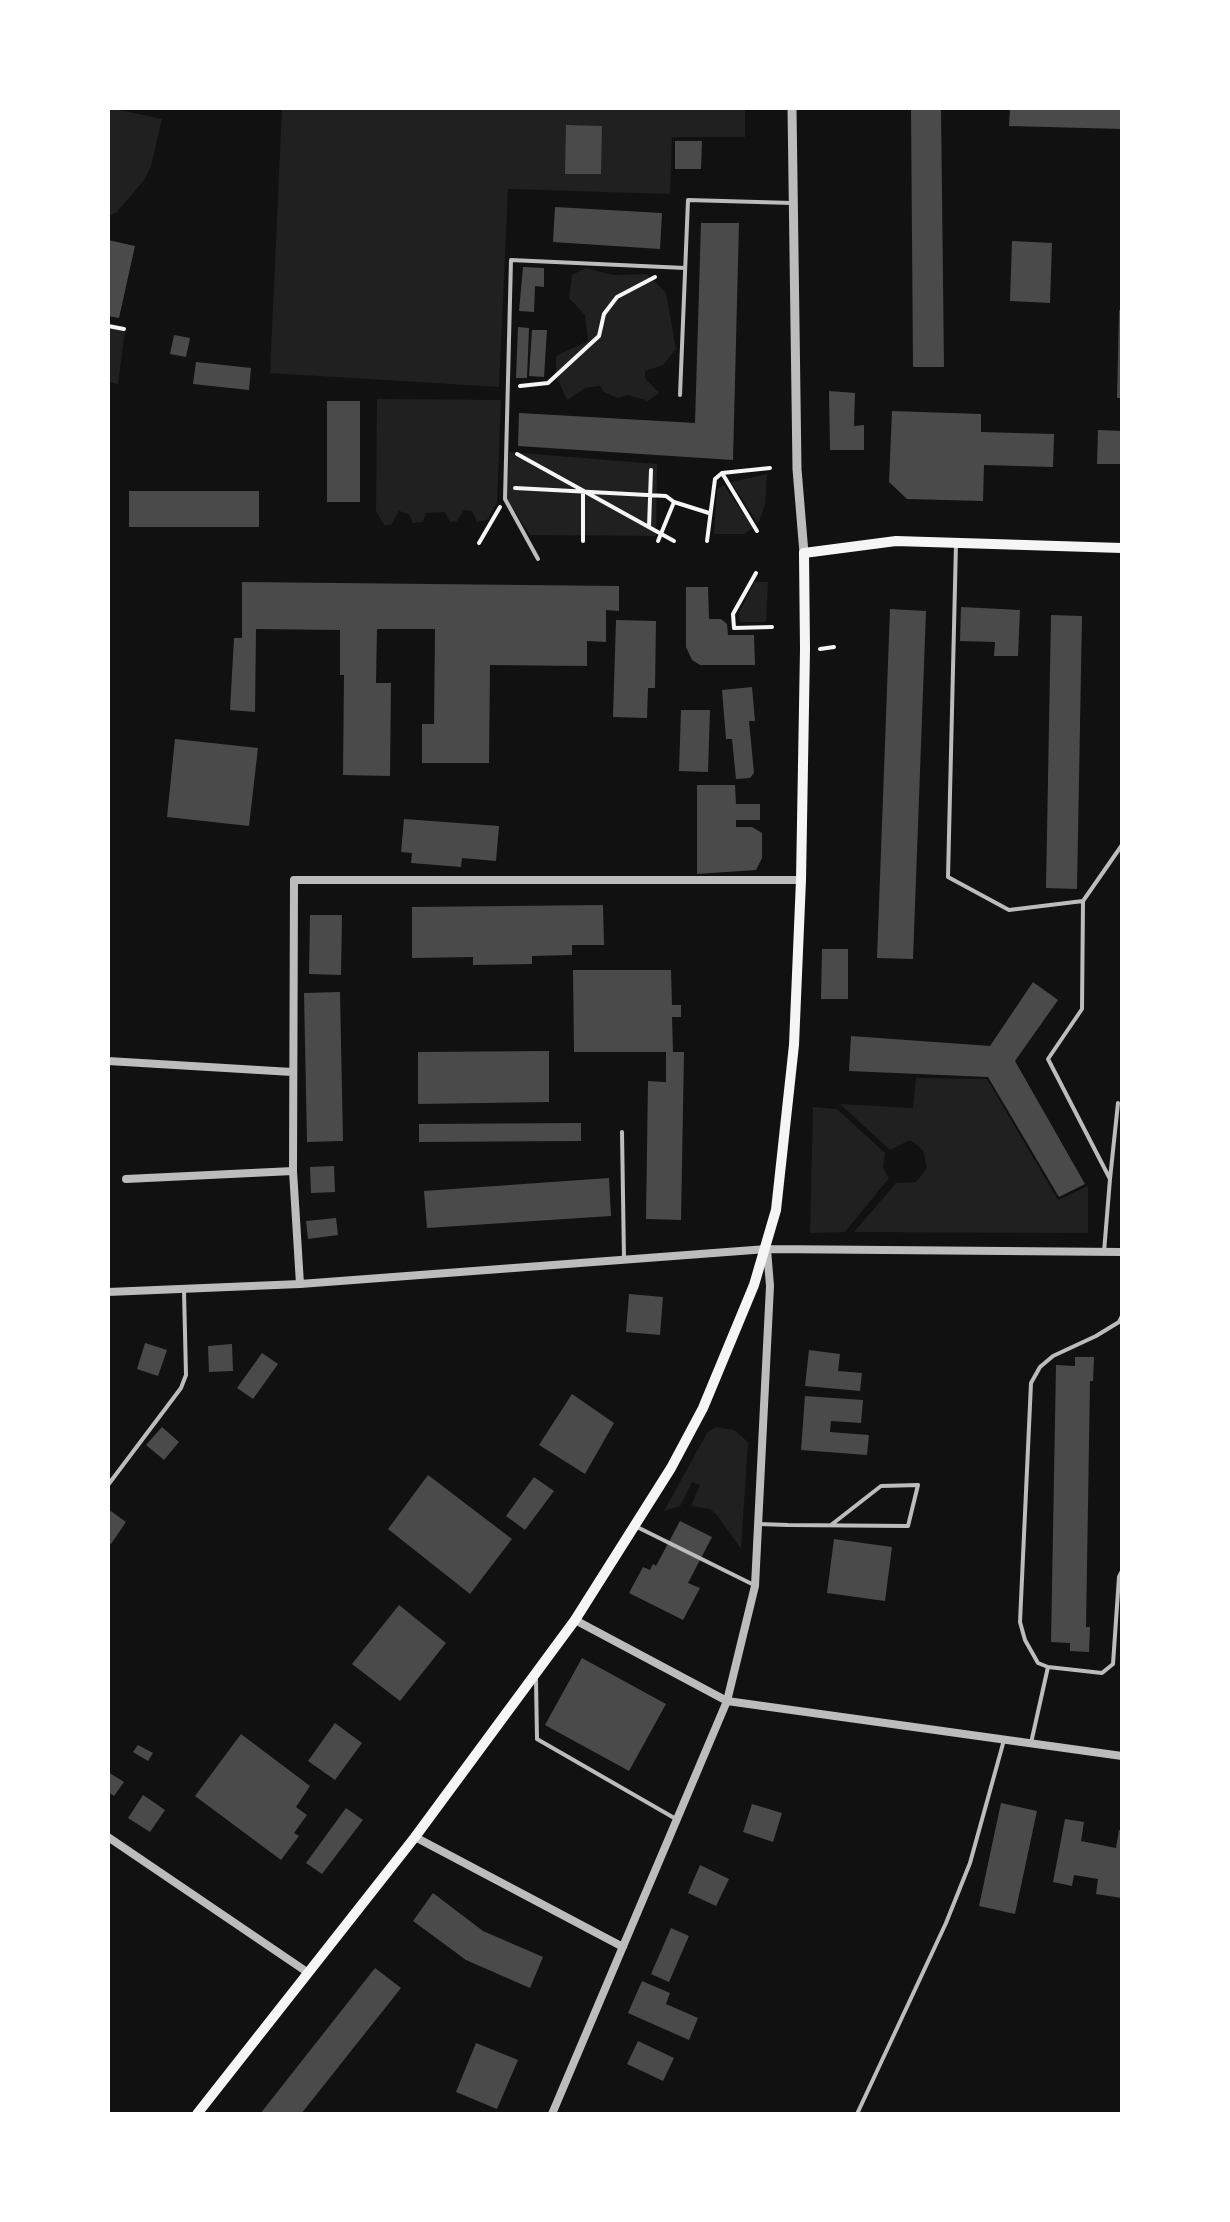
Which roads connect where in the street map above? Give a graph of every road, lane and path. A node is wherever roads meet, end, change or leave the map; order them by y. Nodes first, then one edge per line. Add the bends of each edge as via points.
1 (792, 108) edge
2 (792, 204) junction
3 (672, 268) junction
4 (685, 268) junction
5 (108, 326) edge
6 (124, 328) dead end
7 (508, 385) junction
8 (680, 396) dead end
9 (506, 448) junction
10 (770, 468) dead end
11 (651, 470) dead end
12 (722, 473) junction
13 (505, 488) junction
14 (583, 492) junction
15 (650, 495) junction
16 (505, 499) junction
17 (674, 502) junction
18 (709, 513) junction
19 (649, 528) junction
20 (757, 532) dead end
21 (661, 534) junction
22 (583, 541) dead end
23 (658, 541) dead end
24 (674, 541) dead end
25 (707, 541) dead end
26 (480, 543) dead end
27 (956, 544) junction
28 (1122, 548) edge
29 (804, 553) junction
30 (538, 559) dead end
31 (756, 573) dead end
32 (772, 627) dead end
33 (834, 647) dead end
34 (820, 648) dead end
35 (1122, 845) edge
36 (801, 880) junction
37 (1082, 901) junction
38 (108, 1062) edge
39 (292, 1072) junction
40 (1118, 1102) dead end
41 (622, 1132) dead end
42 (293, 1171) junction
43 (126, 1179) dead end
44 (1110, 1179) junction
45 (767, 1250) junction
46 (1104, 1252) junction
47 (1122, 1252) edge
48 (624, 1259) junction
49 (300, 1284) junction
50 (184, 1291) junction
51 (108, 1292) edge
52 (1122, 1316) edge
53 (108, 1485) edge
54 (758, 1524) junction
55 (831, 1525) junction
56 (635, 1526) junction
57 (1122, 1572) edge
58 (756, 1586) junction
59 (575, 1620) junction
60 (1048, 1667) junction
61 (536, 1674) junction
62 (727, 1700) junction
63 (1004, 1740) junction
64 (1030, 1744) junction
65 (1122, 1756) edge
66 (676, 1819) junction
67 (108, 1836) edge
68 (415, 1837) junction
69 (623, 1947) junction
70 (308, 1972) junction
71 (197, 2114) edge
72 (552, 2114) edge
73 (856, 2114) edge

1 - 2 street
2 - 4 lane via 688,200
2 - 29 street
3 - 4 lane
3 - 7 path via 617,297 604,314 600,336 548,383
3 - 7 lane via 511,260
4 - 8 lane
5 - 6 path
7 - 9 lane
9 - 13 lane
9 - 14 path
10 - 12 path
11 - 15 path
12 - 18 path
12 - 20 path
13 - 14 path
13 - 16 lane
14 - 15 path
14 - 19 path
14 - 22 path
15 - 17 path
15 - 19 path
16 - 26 path
16 - 30 lane
17 - 18 path
17 - 21 path
18 - 25 path
19 - 21 path
21 - 23 path
21 - 24 path
27 - 28 main road
27 - 29 main road via 896,541
27 - 37 lane via 948,877 1009,910
29 - 36 main road
31 - 32 path via 733,614 734,628
33 - 34 path
35 - 37 lane
36 - 39 street via 294,880
36 - 45 main road via 794,1045
37 - 44 lane via 1082,1008 1048,1059
38 - 39 street
39 - 42 street
40 - 44 lane
41 - 48 lane
42 - 43 street
42 - 49 street
44 - 46 lane
45 - 46 street
45 - 48 street
45 - 54 street
45 - 56 main road via 703,1408
46 - 47 street
48 - 49 street
49 - 50 street
50 - 51 street
50 - 53 lane via 181,1388
52 - 60 lane via 1053,1356 1031,1384 1020,1622 1038,1663
54 - 55 lane
54 - 58 street
55 - 55 lane via 908,1526 918,1485 881,1486
56 - 58 lane
56 - 59 main road
57 - 60 lane via 1113,1664 1102,1673
58 - 62 street
59 - 61 main road
59 - 62 street
60 - 64 lane
61 - 66 lane via 536,1739
61 - 68 main road
62 - 63 street
62 - 66 street
63 - 64 street
63 - 73 lane via 970,1863
64 - 65 street
66 - 69 street
67 - 70 street
68 - 69 street
68 - 70 main road
69 - 72 street
70 - 71 main road

